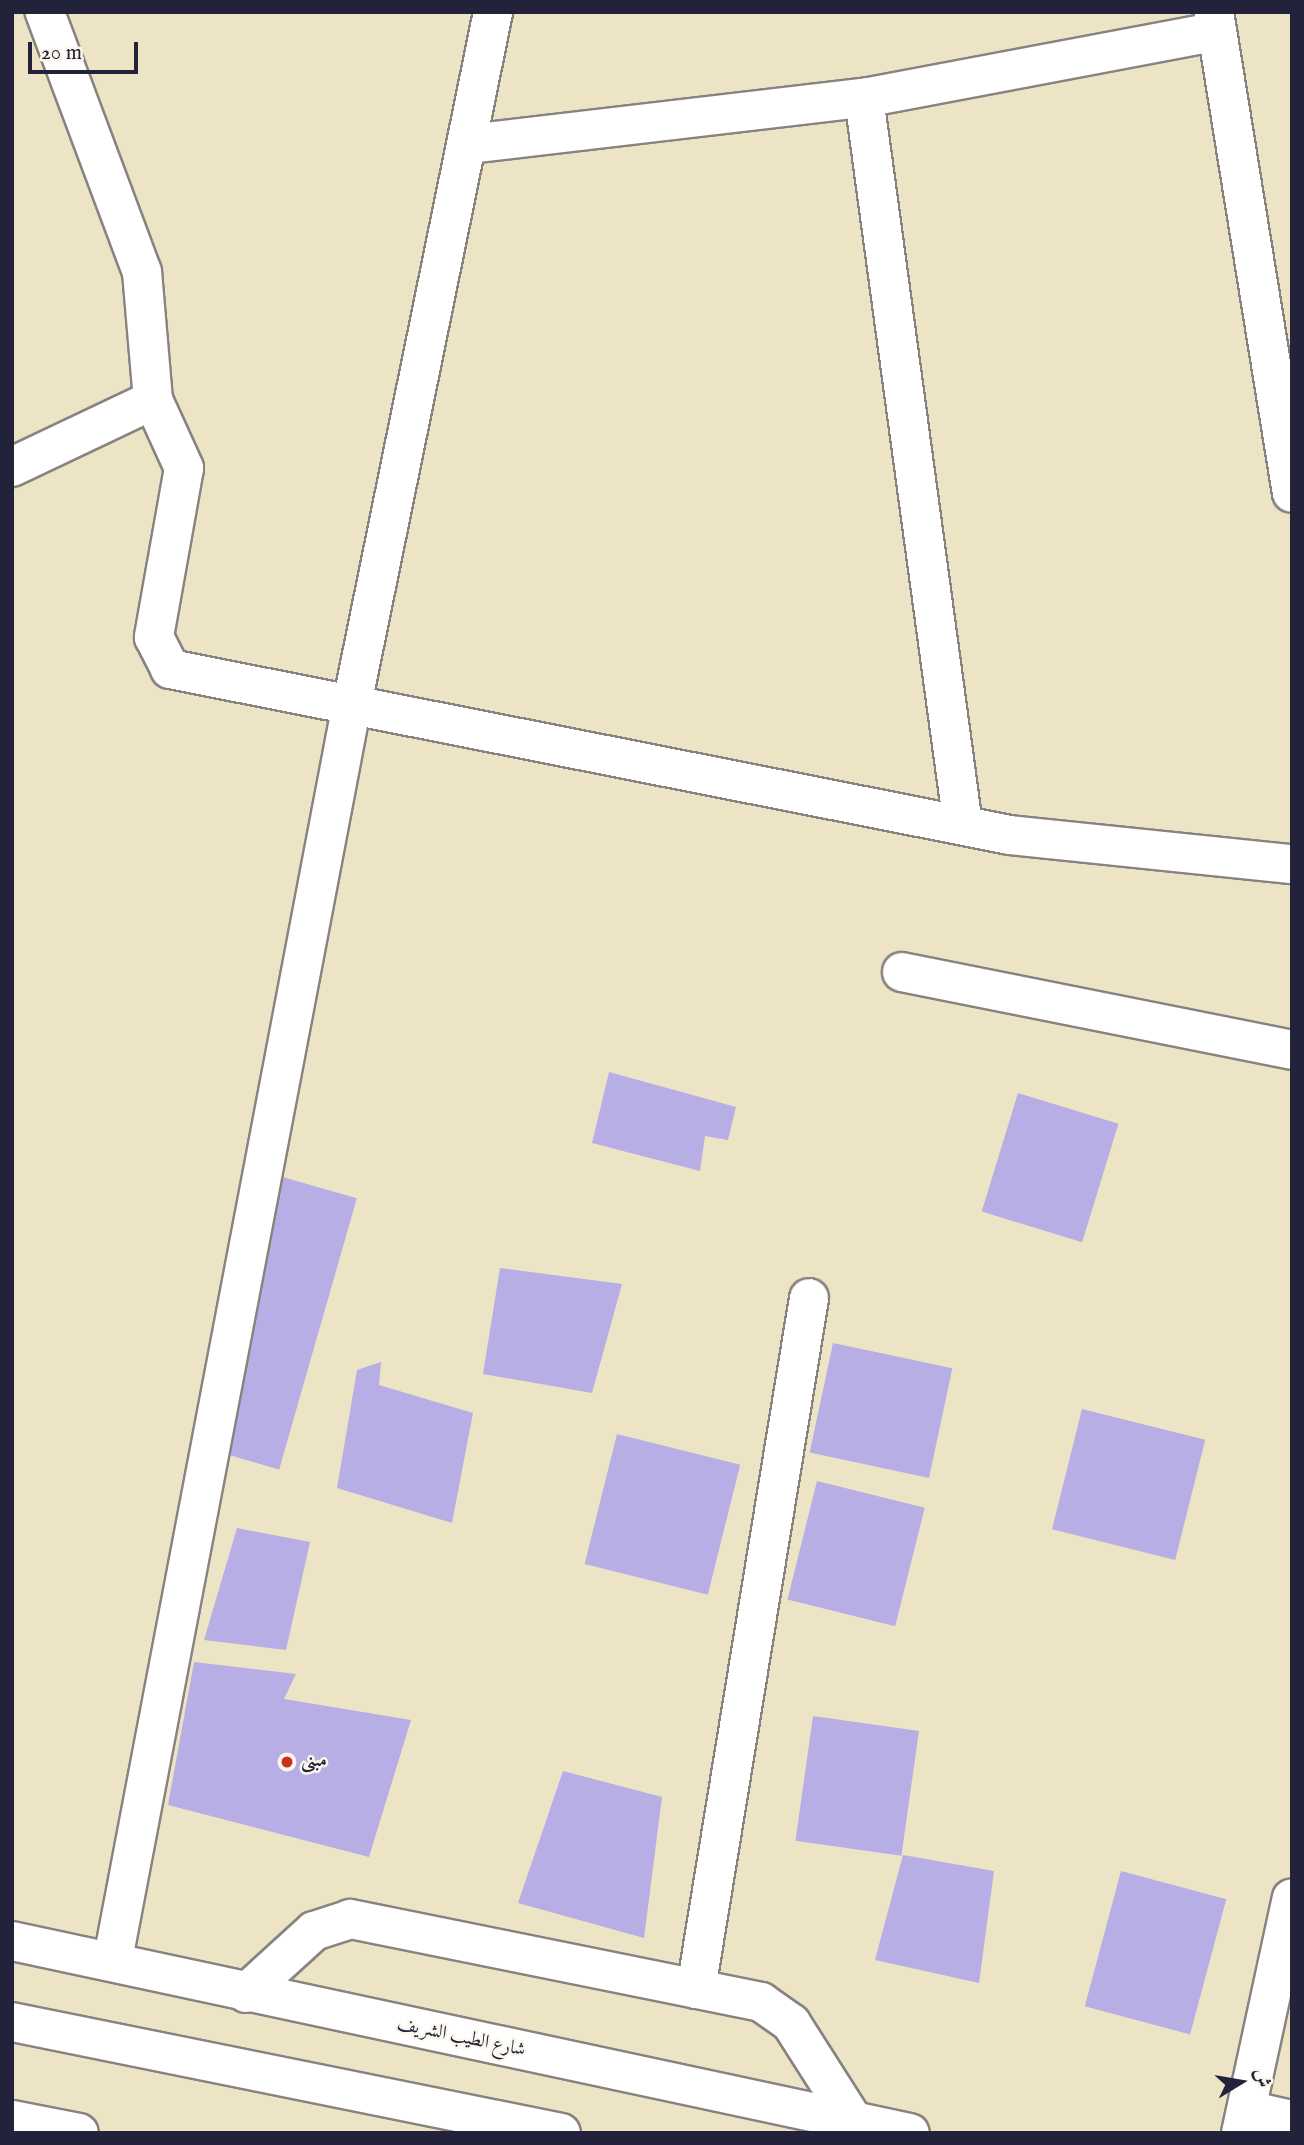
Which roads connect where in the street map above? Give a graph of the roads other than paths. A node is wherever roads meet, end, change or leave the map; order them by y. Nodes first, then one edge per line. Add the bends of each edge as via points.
1 (46, 12) edge
2 (493, 12) edge
3 (1216, 22) edge
4 (864, 98) junction
5 (470, 144) junction
6 (153, 400) junction
7 (12, 467) edge
8 (1292, 493) edge
9 (352, 704) junction
10 (963, 825) junction
11 (1292, 864) edge
12 (902, 972) dead end
13 (1292, 1050) edge
14 (809, 1298) dead end
15 (1292, 1898) edge
16 (12, 1941) edge
17 (113, 1959) junction
18 (696, 1989) junction
19 (246, 1993) junction
20 (12, 2022) edge
21 (12, 2120) edge
22 (1292, 2120) edge
23 (1244, 2121) edge
24 (854, 2122) junction
25 (79, 2133) edge
26 (561, 2133) edge
27 (910, 2133) edge

1 - 6 street via 142,272
2 - 5 street
3 - 4 street
3 - 8 street
4 - 5 street
4 - 10 street
5 - 9 street
6 - 7 street
6 - 9 street via 184,468 185,483 154,637 158,656 170,669
9 - 10 street
9 - 17 street
10 - 11 street
12 - 13 street
14 - 18 street
15 - 23 street
16 - 17 street, شارع الطيب الشريف
17 - 19 street, شارع الطيب الشريف
18 - 19 street via 350,1919 314,1931
18 - 24 street via 782,2013
19 - 24 street, شارع الطيب الشريف
20 - 26 street
21 - 25 street
22 - 23 street
24 - 27 street, شارع الطيب الشريف

